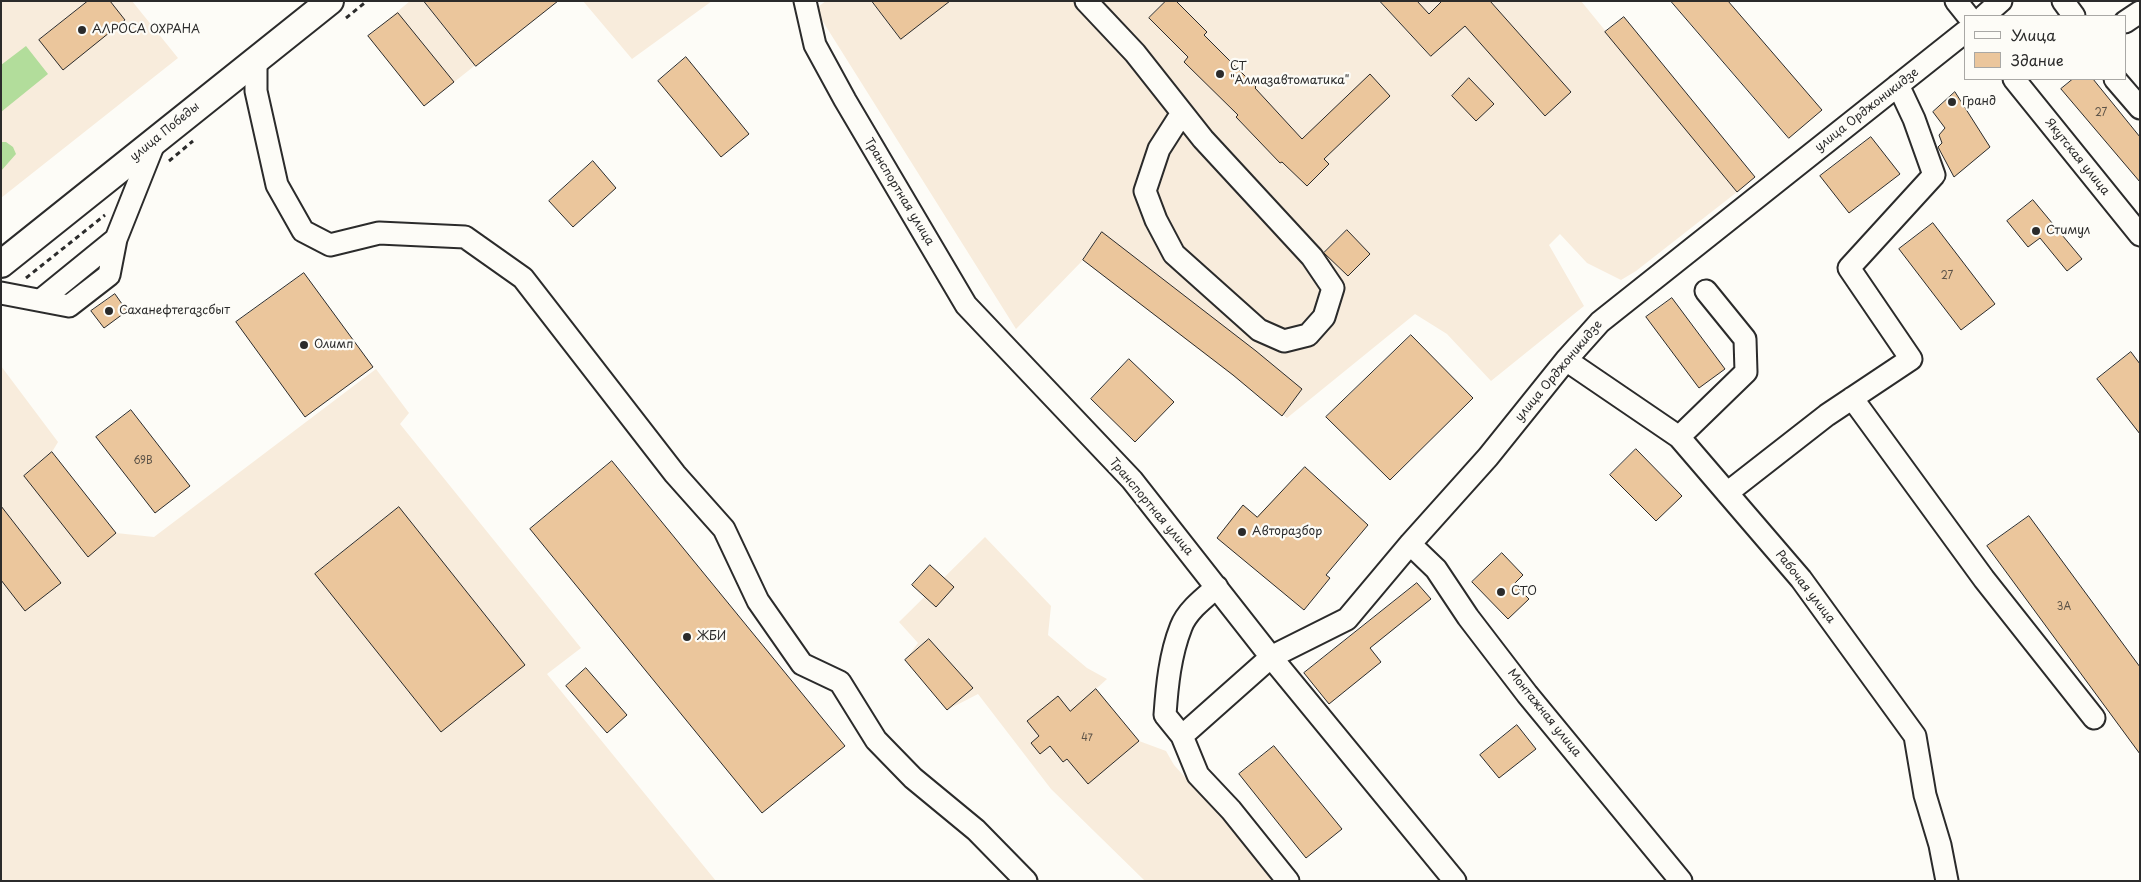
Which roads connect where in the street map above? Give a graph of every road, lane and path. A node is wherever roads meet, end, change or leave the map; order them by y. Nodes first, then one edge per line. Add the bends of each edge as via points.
1 (367, 1) edge
2 (804, 1) edge
3 (1086, 1) edge
4 (1956, 1) edge
5 (2001, 1) edge
6 (2063, 1) edge
7 (335, 12) edge
8 (2140, 12) edge
9 (1967, 15) edge
10 (1985, 15) edge
11 (2073, 15) edge
12 (2126, 21) edge
13 (1964, 33) edge
14 (256, 60) junction
15 (2015, 80) edge
16 (2116, 80) edge
17 (1898, 85) junction
18 (2140, 108) edge
19 (1182, 113) junction
20 (196, 138) dead end
21 (155, 141) junction
22 (166, 164) dead end
23 (106, 213) dead end
24 (2140, 235) edge
25 (7, 280) edge
26 (1706, 291) dead end
27 (1566, 360) junction
28 (1852, 398) junction
29 (1679, 437) junction
30 (1727, 492) junction
31 (1410, 544) junction
32 (1217, 587) junction
33 (1271, 657) junction
34 (2094, 718) dead end
35 (1182, 736) junction
36 (1026, 881) edge
37 (1288, 881) edge
38 (1455, 881) edge
39 (1681, 881) edge
40 (1948, 881) edge

1 - 7 path
2 - 32 street, Транспортная улица via 815,45 966,305 1132,480
3 - 19 street via 1136,53
4 - 9 street
5 - 10 street
6 - 11 street
7 - 14 main road, улица Победы
8 - 12 street
13 - 17 street, улица Орджоникидзе
14 - 21 main road, улица Победы
14 - 36 street via 256,91 277,185 303,231 330,245 379,233 465,237 524,278 665,461 724,529 758,601 802,664 840,682 876,740 913,778 976,830
15 - 24 street, Якутская улица
16 - 18 street
17 - 27 street, улица Орджоникидзе via 1600,322
17 - 28 street via 1934,175 1849,268 1911,359
19 - 19 street via 1312,257 1333,288 1324,317 1308,335 1284,341 1259,330 1174,254 1145,190 1159,149
20 - 22 path
21 - 25 main road, улица Победы
21 - 25 street via 116,239 109,275 69,306 42,300
23 - 25 path
26 - 29 street via 1745,339 1746,372
27 - 29 street, Рабочая улица
27 - 31 street, улица Орджоникидзе via 1488,457
28 - 30 street
28 - 34 street via 1984,579
29 - 30 street, Рабочая улица
30 - 40 street, Рабочая улица via 1801,579 1915,736 1925,795
31 - 33 street, улица Орджоникидзе via 1346,619
31 - 39 street, Монтажная улица via 1436,569 1527,694
32 - 33 street, Транспортная улица
32 - 35 street via 1200,601 1181,626 1169,675 1165,715
33 - 35 street, улица Орджоникидзе
33 - 38 street, Транспортная улица
35 - 37 street via 1198,775 1231,810

